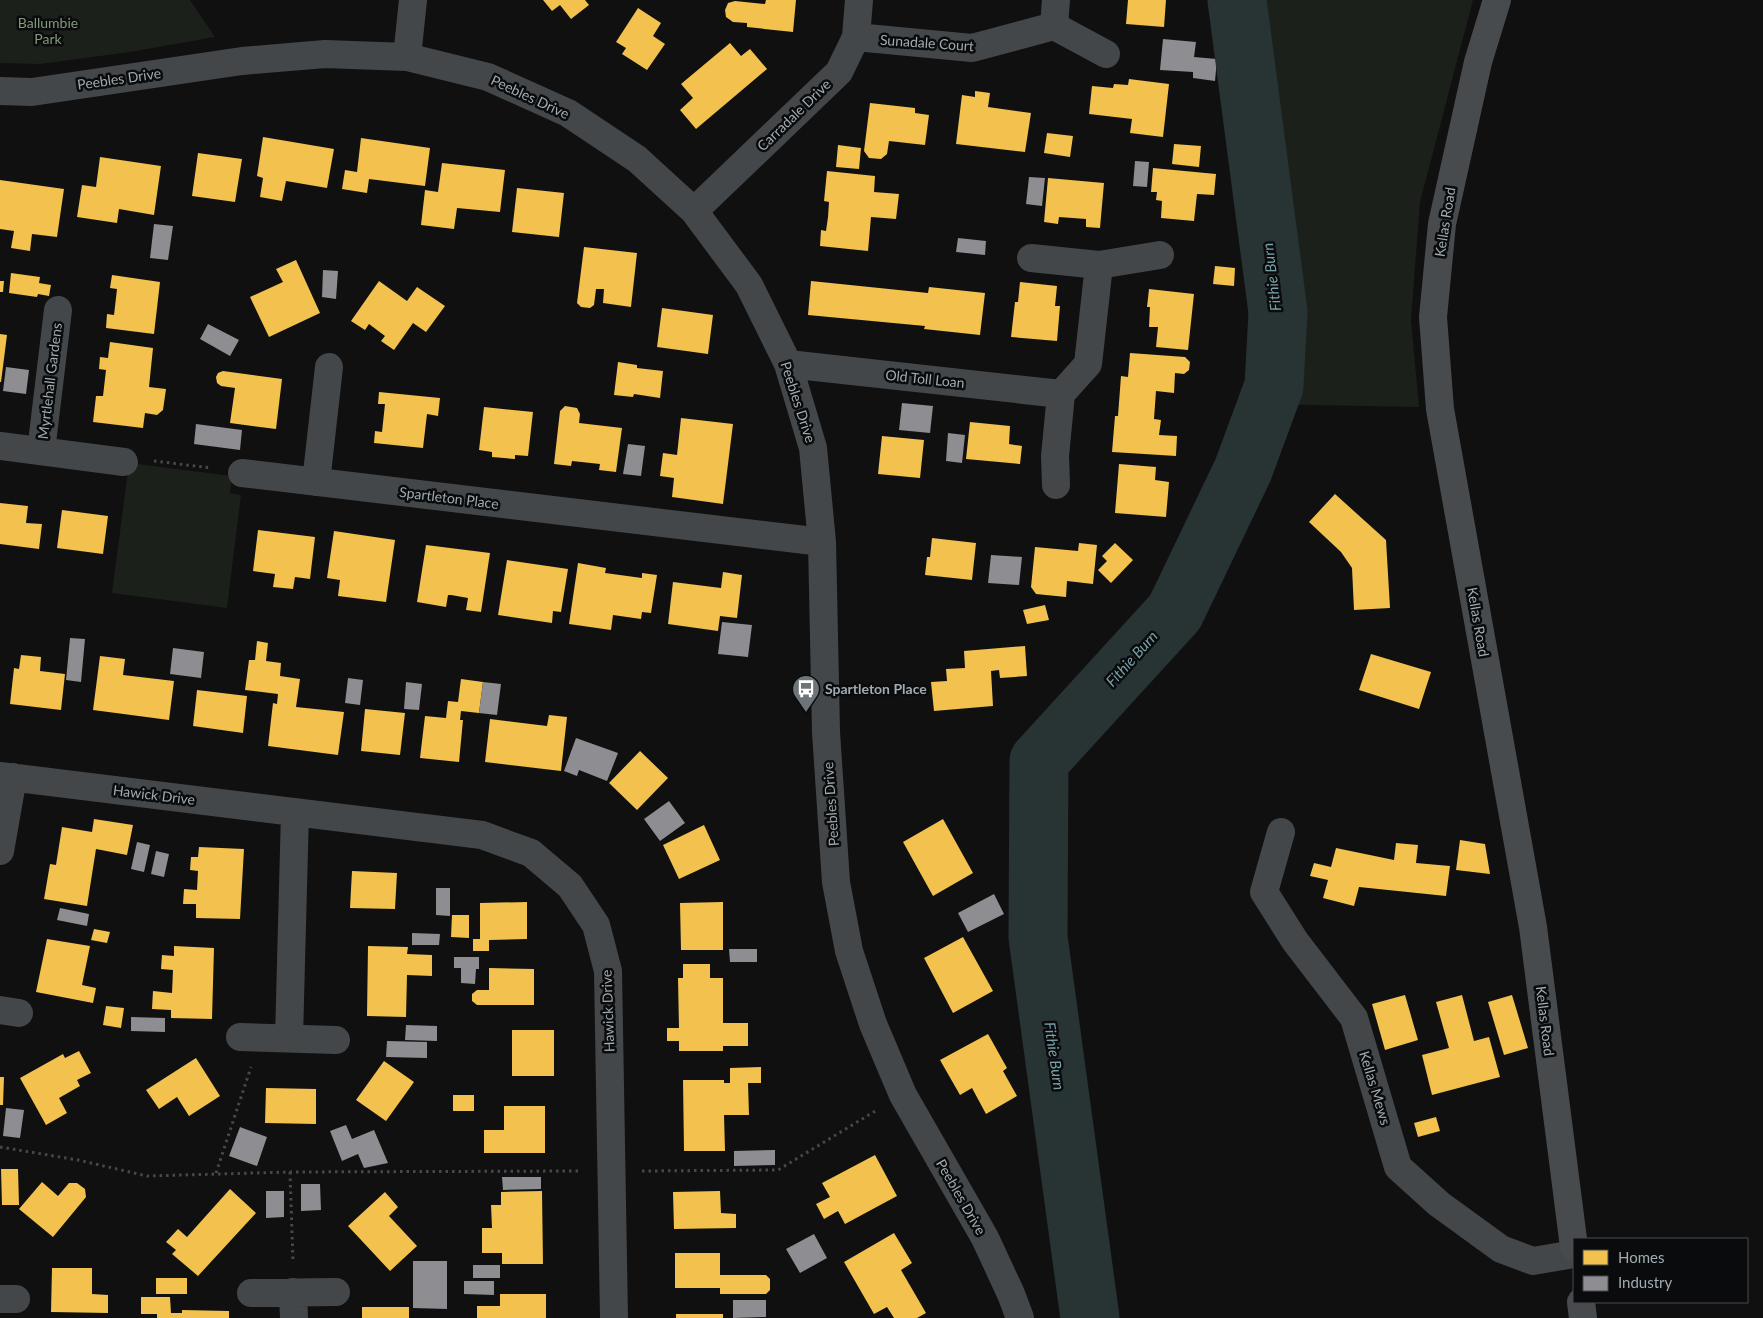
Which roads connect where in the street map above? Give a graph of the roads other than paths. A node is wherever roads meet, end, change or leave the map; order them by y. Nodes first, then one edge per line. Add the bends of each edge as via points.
1 (413, 0) edge
2 (859, 0) edge
3 (1497, 0) edge
4 (1055, 13) edge
5 (856, 37) junction
6 (1106, 54) dead end
7 (407, 57) junction
8 (0, 92) edge
9 (694, 211) junction
10 (1160, 255) dead end
11 (1031, 258) dead end
12 (1099, 265) junction
13 (58, 310) dead end
14 (788, 364) junction
15 (330, 367) dead end
16 (1061, 394) junction
17 (0, 446) edge
18 (41, 452) junction
19 (124, 462) road end
20 (242, 473) road end
21 (316, 482) junction
22 (1056, 485) dead end
23 (822, 542) junction
24 (7, 776) edge
25 (295, 812) junction
26 (1281, 832) dead end
27 (0, 851) edge
28 (250, 1037) road end
29 (289, 1038) junction
30 (336, 1040) dead end
31 (1573, 1239) edge
32 (1573, 1254) edge
33 (336, 1292) dead end
34 (251, 1293) dead end
35 (1581, 1303) edge
36 (294, 1305) edge
37 (614, 1318) edge
38 (1020, 1318) edge
39 (1583, 1318) edge

1 - 7 street
2 - 5 street, Carradale Drive
3 - 31 main road, Kellas Road via 1478,62 1442,224 1433,317 1440,409 1533,927
4 - 5 street, Sunadale Court via 972,48
4 - 6 street, Sunadale Court
5 - 9 street, Carradale Drive via 839,72
7 - 8 street, Peebles Drive via 325,54 242,61 32,92
7 - 9 street, Peebles Drive via 488,77 568,113 637,159
9 - 14 street, Peebles Drive via 748,285
10 - 12 street
11 - 12 street
12 - 16 street via 1088,364
13 - 18 street, Myrtlehall Gardens
14 - 16 street, Old Toll Loan
14 - 23 street, Peebles Drive via 813,448
15 - 21 street
16 - 22 street via 1055,456
17 - 18 street, Myrtlehall Gardens
18 - 19 street, Myrtlehall Gardens
20 - 21 street, Spartleton Place
21 - 23 street, Spartleton Place
23 - 38 street, Peebles Drive via 826,732 836,882 849,951 873,1024 903,1094 984,1238
24 - 25 street, Hawick Drive
24 - 27 street, Hawick Drive
25 - 29 street
25 - 37 street, Hawick Drive via 482,835 531,853 570,886 596,925 608,971
26 - 32 street, Kellas Mews via 1264,892 1295,941 1354,1018 1398,1167 1439,1204 1501,1249 1533,1262
28 - 29 street
29 - 30 street
33 - 36 street
34 - 36 street
35 - 39 main road

